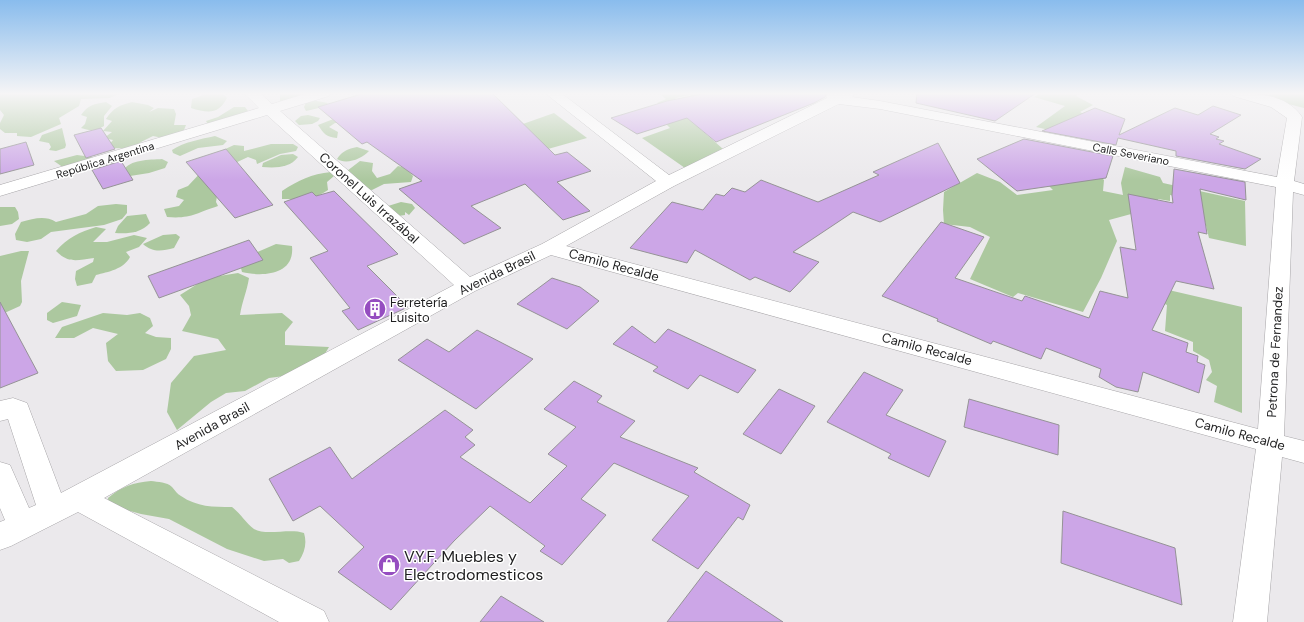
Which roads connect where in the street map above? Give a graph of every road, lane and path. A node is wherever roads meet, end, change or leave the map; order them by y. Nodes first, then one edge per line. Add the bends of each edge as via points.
1 (233, 122) edge
2 (282, 122) edge
3 (590, 122) edge
4 (785, 122) edge
5 (966, 122) edge
6 (1295, 122) edge
7 (668, 182) junction
8 (1294, 187) edge
9 (0, 191) edge
10 (549, 248) junction
11 (468, 286) junction
12 (0, 411) edge
13 (1270, 442) junction
14 (1304, 452) edge
15 (0, 473) edge
16 (65, 505) junction
17 (11, 531) edge
18 (312, 622) edge
19 (1250, 622) edge

1 - 9 street, República Argentina
2 - 11 street, Coronel Luis Irrazábal
3 - 7 street
4 - 7 street, Avenida Brasil
5 - 8 street, Calle Severiano
6 - 8 street, Petrona de Fernandez
7 - 10 street, Avenida Brasil
8 - 13 street, Petrona de Fernandez
10 - 11 street, Avenida Brasil
10 - 13 street, Camilo Recalde
11 - 16 street, Avenida Brasil
12 - 16 street via 13,408 18,410
13 - 14 street, Camilo Recalde
13 - 19 street, Petrona de Fernandez
15 - 17 street
16 - 17 street, Avenida Brasil
16 - 18 street

